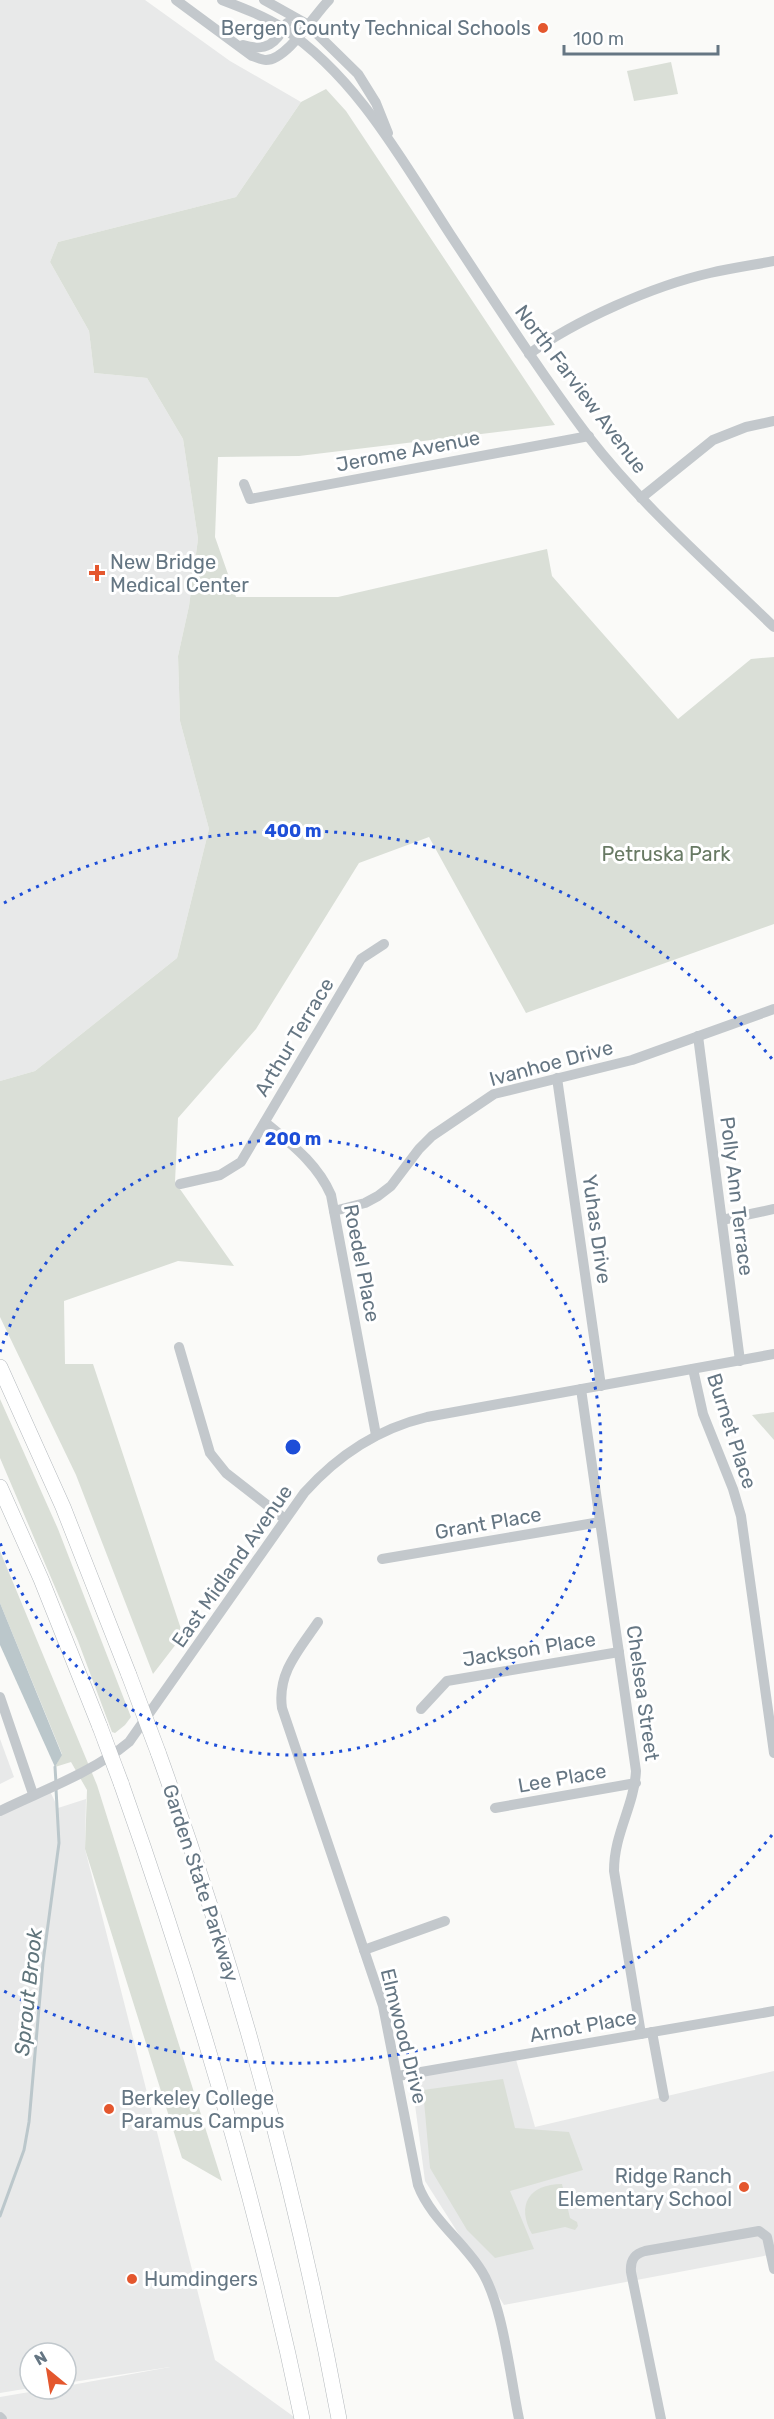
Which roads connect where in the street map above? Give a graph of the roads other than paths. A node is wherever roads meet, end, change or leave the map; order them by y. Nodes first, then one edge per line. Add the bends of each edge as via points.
1 (176, 0) edge
2 (222, 0) edge
3 (264, 0) edge
4 (328, 0) edge
5 (291, 14) junction
6 (307, 24) junction
7 (284, 29) junction
8 (298, 39) junction
9 (237, 44) junction
10 (393, 144) junction
11 (774, 261) edge
12 (528, 354) junction
13 (774, 421) edge
14 (588, 436) junction
15 (244, 484) dead end
16 (642, 498) junction
17 (774, 627) edge
18 (384, 944) dead end
19 (774, 1009) edge
20 (698, 1036) junction
21 (557, 1078) junction
22 (265, 1122) junction
23 (180, 1184) dead end
24 (774, 1209) edge
25 (334, 1211) junction
26 (722, 1220) junction
27 (179, 1347) dead end
28 (774, 1354) edge
29 (740, 1360) junction
30 (0, 1367) edge
31 (693, 1369) junction
32 (601, 1386) junction
33 (581, 1389) junction
34 (376, 1435) junction
35 (0, 1487) edge
36 (285, 1519) junction
37 (600, 1522) junction
38 (382, 1559) dead end
39 (318, 1622) dead end
40 (619, 1652) junction
41 (0, 1697) edge
42 (421, 1709) dead end
43 (774, 1753) edge
44 (636, 1783) junction
45 (33, 1794) junction
46 (495, 1808) dead end
47 (0, 1810) edge
48 (445, 1921) dead end
49 (364, 1950) junction
50 (774, 2011) edge
51 (646, 2033) junction
52 (398, 2076) junction
53 (664, 2097) dead end
54 (774, 2269) edge
55 (302, 2419) edge
56 (339, 2419) edge
57 (519, 2419) edge
58 (661, 2419) edge

1 - 9 street
2 - 7 street, North Farview Avenue
3 - 5 street, North Farview Avenue
4 - 6 street
5 - 6 street, North Farview Avenue
5 - 7 street
6 - 8 street
6 - 10 street, North Farview Avenue via 358,74 376,103
7 - 8 street, North Farview Avenue
7 - 9 street via 267,47
8 - 9 street via 275,58 265,60
8 - 10 street, North Farview Avenue via 339,77
10 - 12 street, North Farview Avenue
11 - 12 street via 709,273 648,294 563,330
12 - 14 street, North Farview Avenue
13 - 16 street via 746,426 713,440
14 - 15 street, Jerome Avenue via 250,499
14 - 16 street, North Farview Avenue
16 - 17 street, North Farview Avenue
18 - 22 street, Arthur Terrace via 362,959
19 - 20 street, Ivanhoe Drive
20 - 21 street, Ivanhoe Drive via 632,1060
20 - 26 street, Polly Ann Terrace
21 - 25 street, Ivanhoe Drive via 507,1089 483,1100 432,1136 378,1196
21 - 32 street, Yuhas Drive
22 - 23 street, Arthur Terrace via 239,1165 220,1175
22 - 25 street, Roedel Place via 317,1169 331,1195
24 - 26 street
25 - 34 street, Roedel Place
26 - 29 street, Polly Ann Terrace
27 - 36 street via 210,1453 226,1473
28 - 29 street, East Midland Avenue
29 - 31 street, East Midland Avenue
30 - 56 highway, Garden State Parkway, bridge via 63,1507 129,1675 204,1887 265,2090
31 - 32 street, East Midland Avenue
31 - 43 street, Burnet Place via 703,1414 741,1516
32 - 33 street, East Midland Avenue
33 - 34 street, East Midland Avenue via 427,1417
33 - 37 street, Chelsea Street
34 - 36 street, East Midland Avenue via 320,1476
35 - 55 highway, bridge via 100,1727 171,1927 213,2058 269,2269
36 - 45 street, East Midland Avenue via 129,1742 73,1776
37 - 38 street, Grant Place
37 - 40 street, Chelsea Street
39 - 49 street, Elmwood Drive via 284,1674 281,1702
40 - 42 street, Jackson Place via 447,1681
40 - 44 street, Chelsea Street
41 - 45 street
44 - 46 street, Lee Place
44 - 51 street, Chelsea Street via 618,1836 614,1871
45 - 47 street, East Midland Avenue
48 - 49 street
49 - 52 street, Elmwood Drive via 383,2006
50 - 51 street, Arnot Place
51 - 52 street, Arnot Place
51 - 53 street, Chelsea Street
52 - 57 street, Elmwood Drive via 418,2185 430,2208 479,2267 494,2296
54 - 58 street via 764,2233 645,2251 634,2257 631,2272

